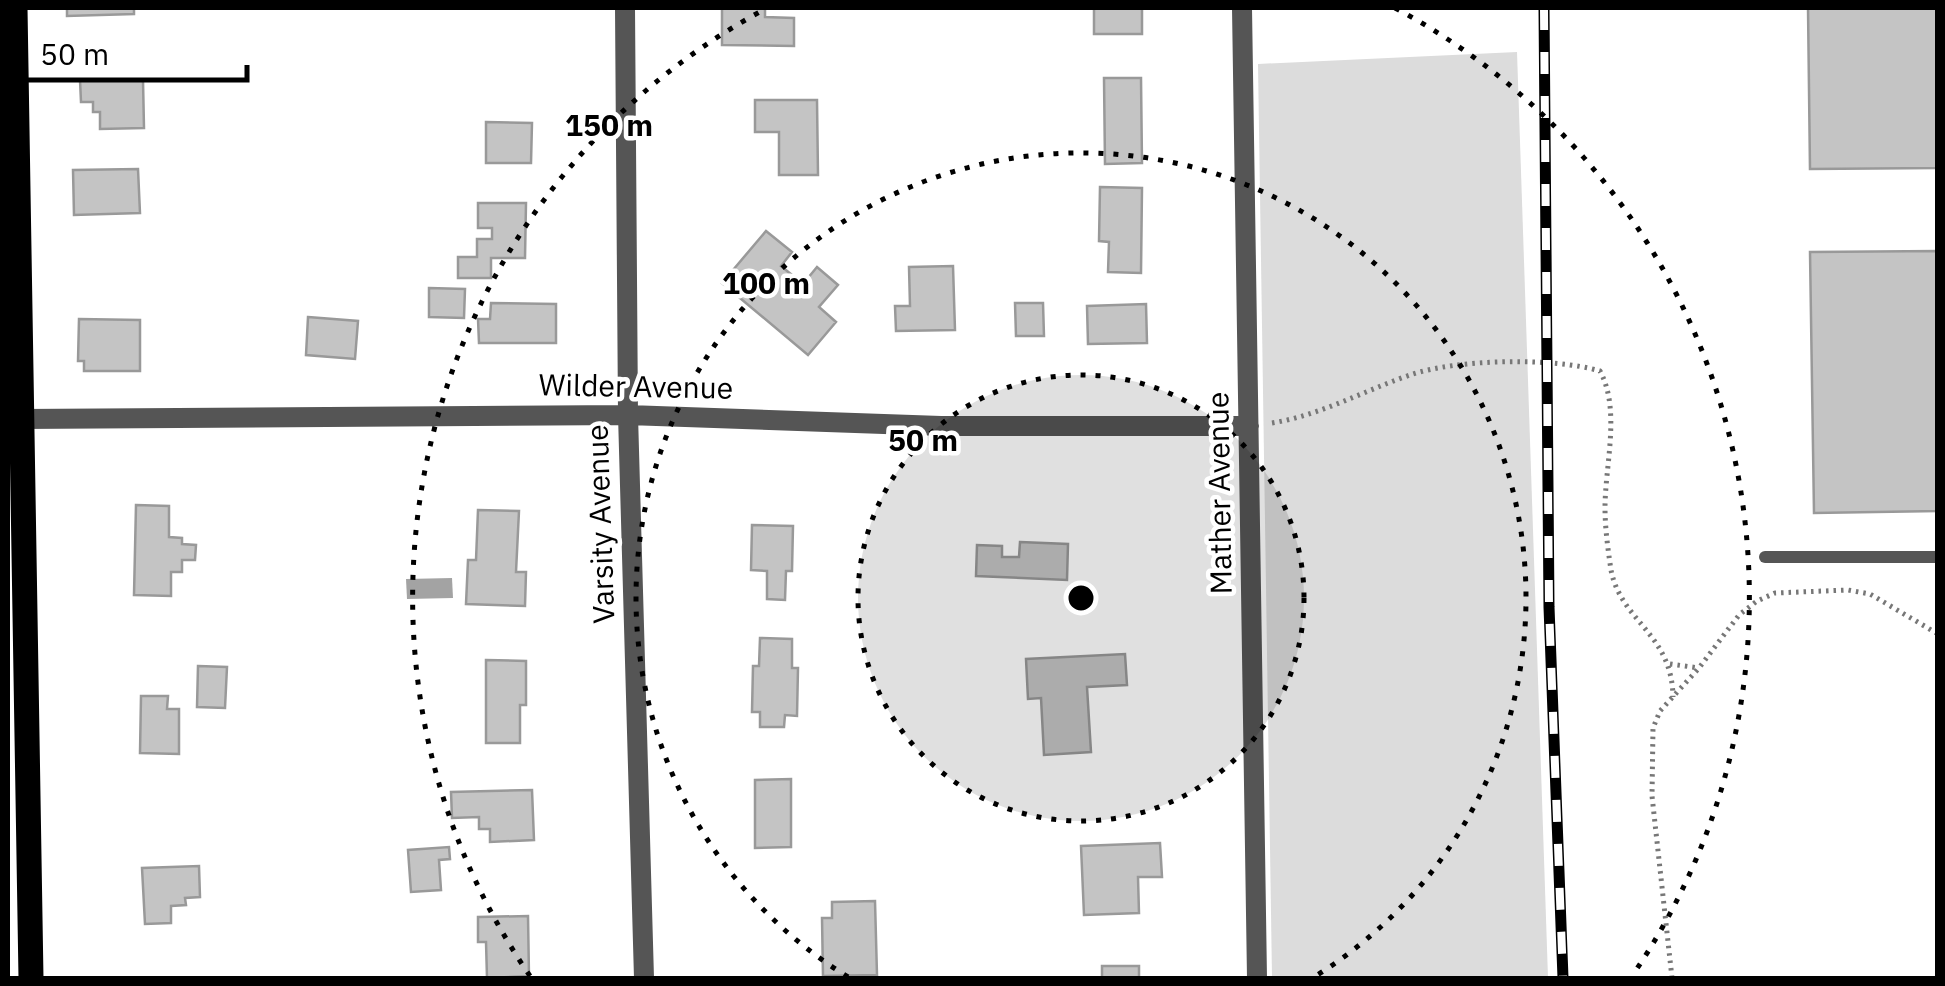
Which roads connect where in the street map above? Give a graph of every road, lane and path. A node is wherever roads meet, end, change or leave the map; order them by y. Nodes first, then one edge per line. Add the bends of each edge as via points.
1 (14, 8) edge
2 (625, 8) edge
3 (1242, 8) edge
4 (12, 141) edge
5 (628, 415) junction
6 (21, 420) junction
7 (1250, 426) junction
8 (1764, 557) dead end
9 (1938, 557) edge
10 (1938, 634) edge
11 (1670, 664) junction
12 (1699, 668) junction
13 (1673, 697) junction
14 (31, 978) edge
15 (644, 978) edge
16 (1256, 978) edge
17 (1672, 978) edge

1 - 4 main road
2 - 5 street, Varsity Avenue
3 - 7 street, Mather Avenue
4 - 6 main road
5 - 6 street, Wilder Avenue
5 - 7 street, Wilder Avenue via 941,426
5 - 15 street, Varsity Avenue
6 - 14 main road
7 - 11 path via 1299,418 1412,374 1460,363 1600,371 1610,410 1605,510 1617,594
7 - 16 street, Mather Avenue
8 - 9 lane
10 - 12 path via 1870,594 1775,593 1739,616
11 - 12 path
11 - 13 path
12 - 13 path
13 - 17 path via 1660,710 1652,745

